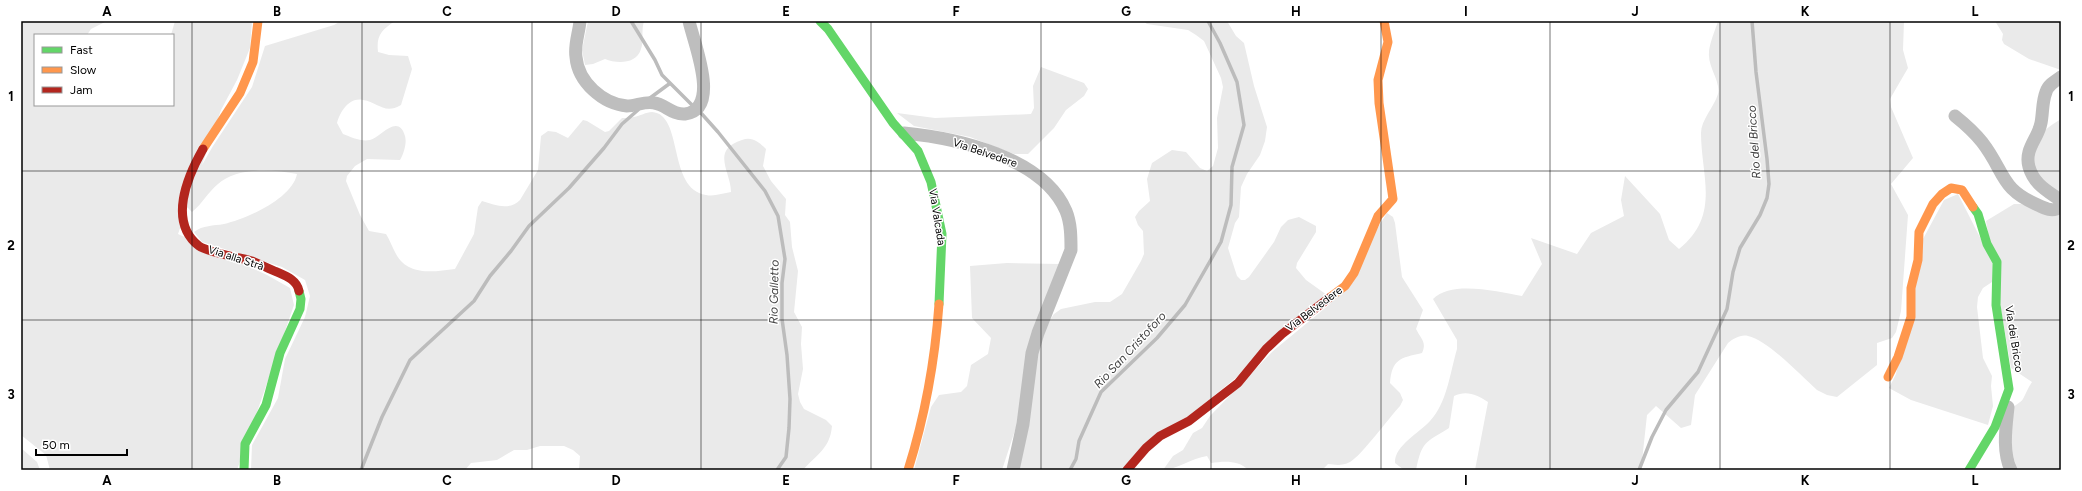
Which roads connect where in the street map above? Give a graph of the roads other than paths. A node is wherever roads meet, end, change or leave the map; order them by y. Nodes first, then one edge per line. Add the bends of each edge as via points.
1 (258, 21) edge
2 (580, 21) edge
3 (689, 21) edge
4 (820, 21) edge
5 (1384, 21) edge
6 (2061, 77) edge
7 (1955, 116) dead end
8 (904, 134) junction
9 (1888, 377) dead end
10 (2009, 390) junction
11 (244, 470) edge
12 (908, 470) edge
13 (1013, 470) edge
14 (1127, 470) edge
15 (1969, 470) edge
16 (2011, 470) edge

1 - 11 street, Via alla Strà via 253,62 240,93 194,165 186,187 182,214 186,231 200,247 254,262 290,278 300,292 300,309 280,353 266,405 245,444
2 - 3 street via 576,49 577,66 595,92 617,104 636,106 652,102 670,111 684,114 692,112 699,105 704,83
4 - 8 street, Via Valcada via 892,122
5 - 14 street, Via Belvedere via 1388,42 1378,80 1379,103 1393,199 1378,216 1354,273 1345,286 1301,318 1266,349 1238,384 1189,422 1160,436
6 - 7 street via 2050,85 2046,92 2041,124 2028,153 2029,166 2035,181 2060,200 2060,206 2056,209 2051,210 2028,201 2013,191 2004,181 1981,140
8 - 12 street, Via Valcada via 921,157 931,182 942,234 937,332 921,428
8 - 13 street, Via Belvedere via 948,140 981,149 1023,166 1040,178 1066,211 1071,250 1032,353 1023,424
9 - 10 street, Via dei Bricco via 1898,357 1911,318 1911,288 1918,260 1919,232 1933,204 1942,194 1953,188 1964,192 1978,214 1987,244 1996,262 1996,305
10 - 15 street, Via dei Bricco via 1995,427
10 - 16 street via 2006,441 2007,462

